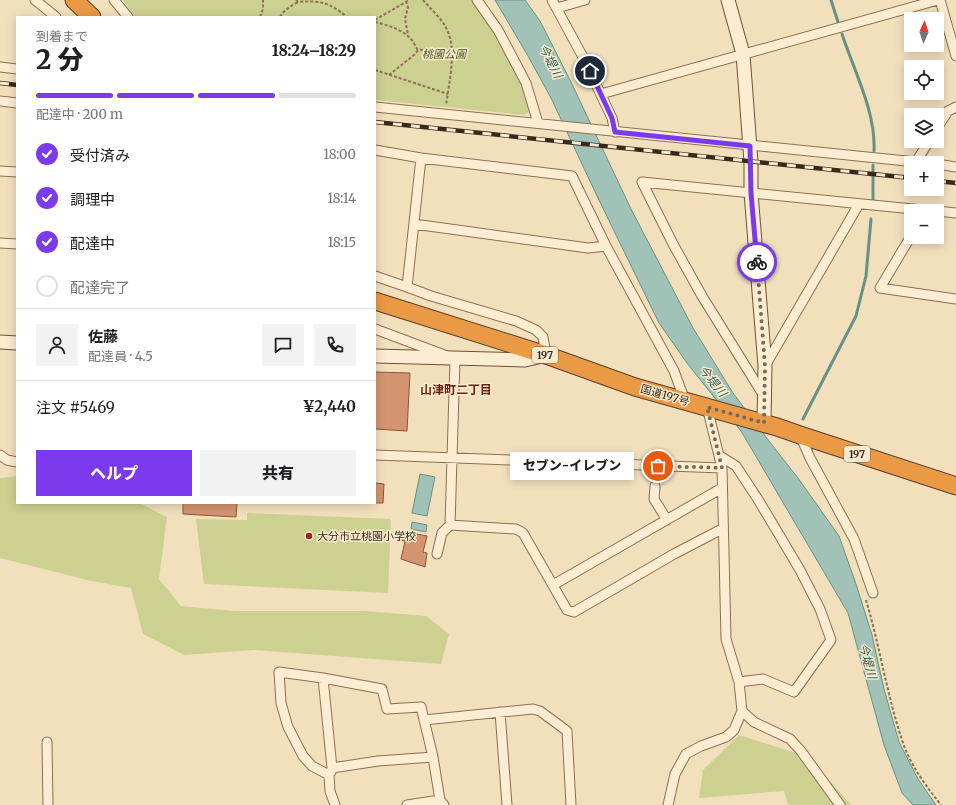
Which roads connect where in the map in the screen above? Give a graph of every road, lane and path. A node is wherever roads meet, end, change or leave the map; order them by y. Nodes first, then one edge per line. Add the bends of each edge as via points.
1 (35, 0) edge
2 (74, 0) edge
3 (114, 0) edge
4 (263, 0) edge
5 (423, 0) edge
6 (477, 0) edge
7 (585, 0) edge
8 (728, 0) edge
9 (939, 0) edge
10 (297, 1) edge
11 (407, 1) edge
12 (555, 4) edge
13 (55, 16) edge
14 (91, 16) edge
15 (127, 16) edge
16 (260, 16) edge
17 (281, 16) edge
18 (346, 16) edge
19 (376, 20) edge
20 (376, 21) edge
21 (408, 36) junction
22 (419, 49) junction
23 (451, 53) junction
24 (743, 54) junction
25 (956, 56) edge
26 (0, 67) edge
27 (16, 70) edge
28 (376, 70) edge
29 (389, 75) junction
30 (448, 94) junction
31 (601, 94) junction
32 (0, 102) edge
33 (16, 103) edge
34 (376, 107) edge
35 (956, 107) edge
36 (446, 114) junction
37 (944, 117) edge
38 (538, 123) junction
39 (615, 132) junction
40 (750, 146) junction
41 (376, 150) edge
42 (420, 158) junction
43 (904, 161) edge
44 (944, 165) edge
45 (956, 167) edge
46 (0, 171) edge
47 (16, 172) edge
48 (751, 193) junction
49 (859, 204) junction
50 (904, 209) edge
51 (944, 212) edge
52 (956, 213) edge
53 (414, 224) junction
54 (0, 243) edge
55 (16, 244) edge
56 (906, 244) edge
57 (606, 246) junction
58 (376, 276) edge
59 (407, 287) junction
60 (956, 299) edge
61 (376, 300) edge
62 (376, 329) edge
63 (0, 342) edge
64 (16, 343) edge
65 (546, 355) junction
66 (376, 356) edge
67 (455, 359) junction
68 (765, 366) junction
69 (765, 397) junction
70 (685, 401) junction
71 (711, 408) junction
72 (761, 422) junction
73 (800, 435) junction
74 (0, 455) edge
75 (376, 455) edge
76 (720, 456) junction
77 (453, 459) junction
78 (16, 462) edge
79 (722, 468) junction
80 (655, 486) dead end
81 (956, 486) edge
82 (722, 488) junction
83 (667, 520) junction
84 (450, 525) junction
85 (722, 529) junction
86 (437, 554) dead end
87 (553, 585) junction
88 (870, 596) joint
89 (323, 678) junction
90 (739, 682) junction
91 (742, 711) junction
92 (500, 712) junction
93 (424, 720) junction
94 (48, 742) dead end
95 (433, 757) junction
96 (331, 771) junction
97 (442, 803) edge
98 (48, 805) edge
99 (335, 805) edge
100 (407, 805) edge
101 (507, 805) edge
102 (571, 805) edge
103 (668, 805) edge
104 (840, 805) edge
105 (941, 805) edge

1 - 13 street
2 - 14 highway
3 - 15 street
4 - 16 path
5 - 23 path via 447,30
6 - 38 street via 498,30 526,83
7 - 12 street
8 - 24 street
9 - 24 street
9 - 25 street
10 - 17 path
10 - 18 path via 328,2
11 - 19 path
11 - 21 path via 405,19
12 - 31 street
20 - 21 path
21 - 22 path
22 - 23 path
22 - 29 path
23 - 30 path
24 - 31 street
24 - 40 street
26 - 27 street
28 - 29 path
29 - 30 path
30 - 36 path
31 - 39 street via 612,118
32 - 33 street
34 - 36 street
35 - 37 street via 948,111
36 - 38 street
38 - 39 street
39 - 40 street
40 - 43 street
40 - 48 street
41 - 42 street
42 - 53 street
42 - 57 street via 572,176
44 - 45 street
46 - 47 street
48 - 49 street
48 - 68 street
48 - 69 street via 642,182 702,296
49 - 50 street
49 - 68 street
51 - 52 street
53 - 57 street via 588,248
53 - 59 street
54 - 55 street
56 - 60 street via 880,288
57 - 70 street via 674,371
58 - 59 street
59 - 65 street via 516,321 536,330 543,337
61 - 65 highway, 国道197号 / 197
62 - 67 street
63 - 64 street
65 - 67 street via 525,360
65 - 70 highway, 国道197号 / 197 via 635,387
66 - 67 street
67 - 77 street
68 - 69 street
69 - 72 street
70 - 71 highway, 国道197号 / 197
71 - 72 highway, 国道197号 / 197
71 - 76 street
72 - 73 highway, 国道197号 / 197
73 - 81 highway, 国道197号 / 197
73 - 88 street via 854,539
74 - 78 street
75 - 77 street
76 - 79 street
76 - 90 street via 736,466 759,501 800,570 832,640 794,692 763,680
77 - 79 street
77 - 84 street
79 - 82 street
80 - 83 street via 654,499
82 - 83 street
82 - 85 street
83 - 87 street
84 - 86 street via 442,533
84 - 87 street via 516,529 524,533
85 - 87 street via 574,612 567,610
85 - 90 street via 726,639
88 - 105 path via 874,628 904,744 920,777
89 - 93 street via 382,689 387,709 420,707
89 - 96 street
89 - 96 street via 279,672 281,702 288,727 303,756 312,766
90 - 91 street
91 - 103 street via 734,730 726,737 686,754 674,774
91 - 104 street via 754,722 790,738
92 - 93 street
92 - 101 street
92 - 102 street via 540,710 567,731
93 - 95 street
94 - 98 street
95 - 96 street via 378,761
95 - 97 street
96 - 99 street via 330,791
97 - 100 street

